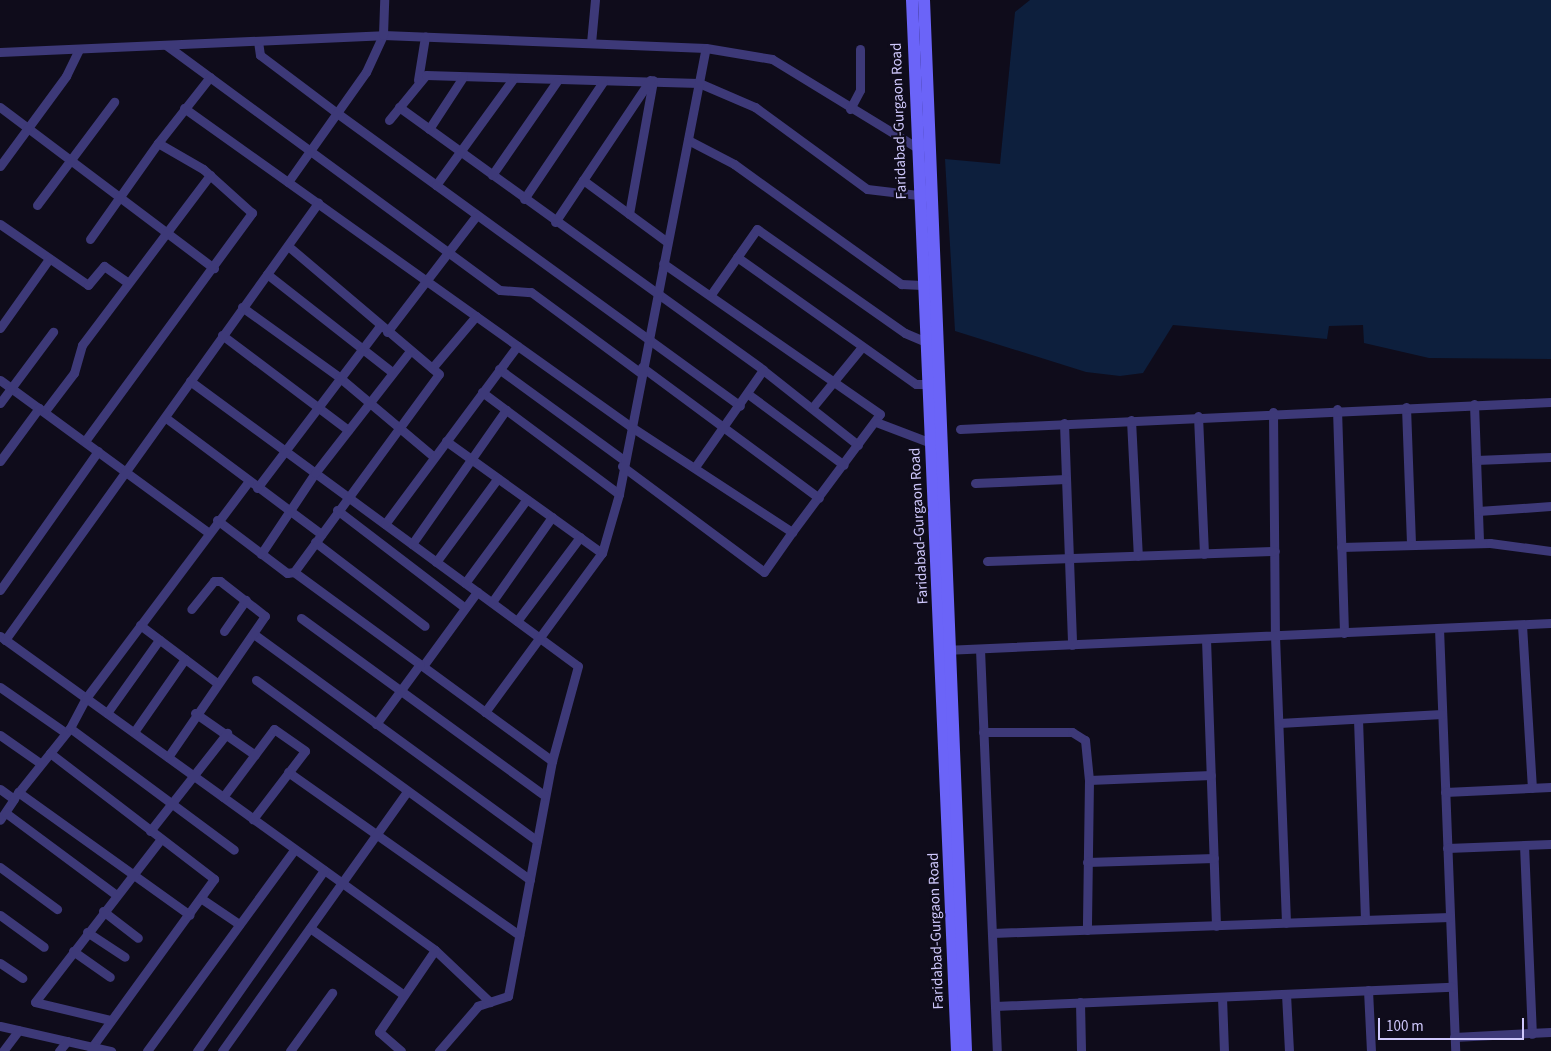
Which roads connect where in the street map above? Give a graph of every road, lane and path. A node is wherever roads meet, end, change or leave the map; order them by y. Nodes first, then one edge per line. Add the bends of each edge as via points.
1 (384, 0) edge
2 (595, 0) edge
3 (912, 0) edge
4 (924, 0) edge
5 (383, 36) junction
6 (425, 37) junction
7 (258, 41) junction
8 (591, 43) junction
9 (166, 45) junction
10 (706, 48) junction
11 (79, 49) junction
12 (860, 49) dead end
13 (0, 52) edge
14 (210, 77) junction
15 (463, 77) junction
16 (513, 79) junction
17 (418, 80) junction
18 (652, 80) junction
19 (557, 81) junction
20 (603, 82) junction
21 (699, 83) junction
22 (114, 102) dead end
23 (399, 107) junction
24 (0, 108) edge
25 (184, 108) junction
26 (850, 109) junction
27 (337, 113) junction
28 (389, 120) dead end
29 (28, 128) junction
30 (428, 129) junction
31 (688, 140) junction
32 (158, 143) junction
33 (916, 147) junction
34 (311, 148) junction
35 (461, 152) junction
36 (73, 161) junction
37 (0, 166) edge
38 (210, 175) junction
39 (492, 175) junction
40 (583, 180) junction
41 (288, 182) junction
42 (436, 185) junction
43 (918, 195) junction
44 (120, 196) junction
45 (524, 199) junction
46 (318, 203) junction
47 (37, 205) dead end
48 (629, 214) junction
49 (476, 216) junction
50 (555, 222) junction
51 (0, 224) edge
52 (169, 233) junction
53 (90, 239) dead end
54 (667, 242) junction
55 (288, 246) junction
56 (449, 251) junction
57 (737, 257) junction
58 (49, 260) junction
59 (663, 263) junction
60 (214, 268) junction
61 (267, 274) junction
62 (426, 281) junction
63 (126, 282) junction
64 (922, 285) junction
65 (712, 293) junction
66 (656, 296) junction
67 (242, 307) junction
68 (476, 316) junction
69 (0, 328) edge
70 (384, 329) junction
71 (53, 332) dead end
72 (222, 335) junction
73 (648, 340) junction
74 (926, 342) junction
75 (517, 346) junction
76 (362, 347) junction
77 (862, 347) junction
78 (410, 351) junction
79 (432, 368) junction
80 (499, 369) junction
81 (642, 370) junction
82 (762, 370) junction
83 (392, 372) junction
84 (339, 377) junction
85 (0, 380) edge
86 (190, 381) junction
87 (834, 382) junction
88 (928, 384) junction
89 (11, 388) junction
90 (482, 392) junction
91 (748, 394) junction
92 (1551, 402) edge
93 (0, 403) edge
94 (1474, 404) junction
95 (368, 405) junction
96 (317, 406) junction
97 (740, 406) junction
98 (1406, 407) junction
99 (812, 408) junction
100 (42, 409) junction
101 (1337, 409) junction
102 (506, 410) junction
103 (1273, 412) junction
104 (1198, 416) junction
105 (166, 418) junction
106 (1131, 420) junction
107 (876, 422) junction
108 (1064, 424) junction
109 (630, 426) junction
110 (725, 429) junction
111 (960, 429) dead end
112 (348, 430) junction
113 (399, 432) junction
114 (934, 435) junction
115 (86, 441) junction
116 (446, 441) junction
117 (858, 445) junction
118 (284, 450) junction
119 (98, 451) junction
120 (434, 457) junction
121 (1551, 457) edge
122 (470, 458) junction
123 (1476, 460) junction
124 (0, 461) edge
125 (623, 463) junction
126 (844, 465) junction
127 (695, 467) junction
128 (122, 470) junction
129 (315, 473) junction
130 (498, 478) junction
131 (1066, 479) junction
132 (249, 481) junction
133 (975, 483) dead end
134 (257, 488) junction
135 (618, 494) junction
136 (347, 496) junction
137 (819, 498) junction
138 (527, 499) junction
139 (1551, 506) edge
140 (337, 510) junction
141 (289, 511) junction
142 (1478, 511) junction
143 (552, 517) junction
144 (217, 520) junction
145 (385, 524) junction
146 (208, 532) junction
147 (792, 532) junction
148 (580, 537) junction
149 (318, 538) junction
150 (1479, 543) junction
151 (412, 544) junction
152 (1411, 545) junction
153 (1341, 547) junction
154 (1275, 551) junction
155 (1551, 551) edge
156 (602, 553) junction
157 (260, 554) junction
158 (1204, 554) junction
159 (1138, 556) junction
160 (1069, 558) junction
161 (987, 561) dead end
162 (436, 562) junction
163 (294, 572) junction
164 (465, 583) junction
165 (0, 590) edge
166 (477, 592) junction
167 (246, 600) junction
168 (492, 602) junction
169 (465, 608) junction
170 (191, 609) dead end
171 (301, 618) dead end
172 (517, 621) junction
173 (1551, 623) edge
174 (140, 625) junction
175 (1522, 625) junction
176 (425, 626) dead end
177 (1439, 628) junction
178 (224, 630) dead end
179 (1344, 633) junction
180 (256, 635) junction
181 (1275, 636) junction
182 (2, 638) edge
183 (1206, 639) junction
184 (159, 640) junction
185 (542, 640) junction
186 (1072, 645) junction
187 (980, 649) junction
188 (945, 650) junction
189 (185, 659) junction
190 (421, 665) junction
191 (256, 680) dead end
192 (217, 684) junction
193 (0, 687) edge
194 (400, 690) junction
195 (86, 698) junction
196 (485, 712) junction
197 (107, 713) junction
198 (195, 713) junction
199 (1442, 714) junction
200 (1358, 719) junction
201 (1279, 723) junction
202 (376, 724) junction
203 (68, 730) junction
204 (134, 732) junction
205 (983, 732) junction
206 (227, 734) junction
207 (0, 735) edge
208 (50, 753) junction
209 (255, 755) junction
210 (168, 757) junction
211 (552, 762) junction
212 (40, 763) junction
213 (288, 772) junction
214 (1211, 775) junction
215 (196, 777) junction
216 (1089, 780) junction
217 (1551, 787) edge
218 (0, 788) edge
219 (1532, 788) junction
220 (1445, 792) junction
221 (406, 793) junction
222 (16, 795) junction
223 (545, 796) junction
224 (223, 797) junction
225 (171, 804) junction
226 (3, 816) edge
227 (254, 819) junction
228 (150, 831) junction
229 (376, 834) junction
230 (160, 840) junction
231 (537, 841) junction
232 (1551, 844) edge
233 (1524, 845) junction
234 (1447, 848) junction
235 (295, 849) junction
236 (234, 850) dead end
237 (1214, 858) junction
238 (1088, 862) junction
239 (0, 867) edge
240 (324, 870) junction
241 (133, 874) junction
242 (530, 880) junction
243 (341, 882) junction
244 (115, 894) junction
245 (202, 899) junction
246 (57, 909) dead end
247 (102, 911) junction
248 (0, 915) edge
249 (190, 915) junction
250 (1450, 917) junction
251 (1366, 920) junction
252 (1286, 923) junction
253 (239, 924) junction
254 (1216, 926) junction
255 (310, 928) junction
256 (1087, 930) junction
257 (87, 932) junction
258 (992, 933) junction
259 (519, 935) junction
260 (138, 938) dead end
261 (44, 947) dead end
262 (435, 950) junction
263 (73, 952) junction
264 (125, 958) dead end
265 (0, 963) edge
266 (22, 978) dead end
267 (110, 978) dead end
268 (1452, 987) junction
269 (1368, 990) junction
270 (332, 994) dead end
271 (1286, 994) junction
272 (404, 995) junction
273 (1222, 996) junction
274 (490, 1002) junction
275 (1080, 1002) junction
276 (995, 1006) junction
277 (110, 1020) junction
278 (0, 1026) edge
279 (19, 1030) junction
280 (1551, 1032) edge
281 (1532, 1034) junction
282 (1454, 1037) junction
283 (67, 1041) junction
284 (91, 1048) junction
285 (3, 1051) edge
286 (60, 1051) edge
287 (111, 1051) edge
288 (147, 1051) edge
289 (197, 1051) edge
290 (222, 1051) edge
291 (290, 1051) edge
292 (401, 1051) edge
293 (439, 1051) edge
294 (957, 1051) edge
295 (966, 1051) edge
296 (997, 1051) edge
297 (1081, 1051) edge
298 (1224, 1051) edge
299 (1289, 1051) edge
300 (1371, 1051) edge
301 (1455, 1051) edge

1 - 5 street
2 - 8 street
3 - 33 main road, Faridabad-Gurgaon Road
4 - 114 main road, Faridabad-Gurgaon Road
5 - 6 street
5 - 7 street
5 - 27 street via 366,72
6 - 8 street
6 - 17 street
7 - 9 street
7 - 27 street via 260,55
8 - 10 street
9 - 11 street
9 - 14 street
10 - 21 street
10 - 26 street via 772,59
11 - 13 street
11 - 29 street via 66,76
12 - 26 street via 860,90
14 - 25 street
14 - 34 street
15 - 16 street
15 - 17 street via 426,75
15 - 30 street
16 - 19 street
16 - 35 street
17 - 23 street
18 - 20 street
18 - 21 street
18 - 40 street
18 - 48 street
19 - 20 street
19 - 39 street
20 - 45 street
21 - 31 street
21 - 43 street via 755,107 867,189
22 - 36 street
23 - 28 street
23 - 30 street
24 - 29 street
25 - 32 street
25 - 41 street
26 - 33 street
27 - 34 street
27 - 42 street
29 - 36 street
29 - 37 street
30 - 35 street
31 - 54 street
31 - 64 street via 734,164 901,284
32 - 38 street
32 - 44 street
33 - 43 main road, Faridabad-Gurgaon Road
34 - 41 street
34 - 56 street
35 - 39 street
35 - 42 street
36 - 44 street
36 - 47 street
38 - 52 street
38 - 60 street via 252,213
39 - 45 street
40 - 48 street
40 - 50 street
41 - 46 street
42 - 49 street
43 - 64 main road, Faridabad-Gurgaon Road
44 - 52 street
44 - 53 street
45 - 50 street
46 - 55 street
46 - 62 street
48 - 54 street
49 - 56 street
49 - 73 street
50 - 66 street
51 - 58 street
52 - 60 street
52 - 63 street
54 - 59 street
55 - 61 street
55 - 70 street
56 - 62 street
56 - 81 street via 505,293 521,288 531,292
57 - 65 street
57 - 74 street via 757,229 905,333
57 - 77 street
58 - 63 street via 88,286 104,266
58 - 69 street
59 - 65 street
59 - 66 street
60 - 115 street
61 - 67 street
61 - 76 street
62 - 68 street
62 - 70 street
63 - 100 street via 82,344 74,373
64 - 74 main road, Faridabad-Gurgaon Road
65 - 87 street
66 - 73 street
66 - 82 street
67 - 72 street
67 - 84 street
68 - 75 street
68 - 79 street
70 - 76 street
70 - 78 street
71 - 89 street
72 - 86 street
72 - 96 street
73 - 81 street
73 - 97 street
74 - 88 main road, Faridabad-Gurgaon Road
75 - 80 street
75 - 109 street
76 - 83 street
76 - 84 street
77 - 87 street
77 - 88 street via 916,384
78 - 79 street
78 - 83 street
79 - 113 street via 440,374 437,380
80 - 90 street
80 - 125 street
81 - 109 street
81 - 110 street
82 - 91 street
82 - 99 street
83 - 95 street
84 - 95 street
84 - 96 street
85 - 89 street
86 - 105 street
86 - 118 street
87 - 99 street
87 - 107 street via 880,414
88 - 114 main road, Faridabad-Gurgaon Road
89 - 93 street
89 - 100 street
90 - 102 street
90 - 116 street
91 - 97 street
91 - 126 street
92 - 94 street
94 - 98 street
94 - 123 street
95 - 112 street
95 - 113 street
96 - 112 street
96 - 118 street
97 - 110 street
98 - 101 street
98 - 152 street
99 - 117 street
100 - 115 street
100 - 124 street
101 - 103 street
101 - 153 street
102 - 122 street
102 - 135 street
103 - 104 street
103 - 154 street
104 - 106 street
104 - 158 street
105 - 128 street via 157,422
105 - 132 street
106 - 108 street
106 - 159 street
107 - 114 street
107 - 117 street
108 - 111 street
108 - 131 street
109 - 125 street
109 - 127 street
110 - 127 street
110 - 137 street
112 - 129 street
113 - 120 street
113 - 136 street
114 - 188 main road, Faridabad-Gurgaon Road
115 - 119 street
116 - 120 street
116 - 122 street
117 - 126 street
118 - 129 street
118 - 134 street
119 - 128 street
119 - 165 street
120 - 145 street
121 - 123 street
122 - 130 street
122 - 151 street
123 - 142 street
125 - 135 street
125 - 147 street via 764,572
126 - 137 street
127 - 147 street
128 - 146 street
128 - 182 street
129 - 136 street
129 - 141 street
130 - 138 street
130 - 162 street
131 - 133 street
131 - 160 street
132 - 134 street
132 - 144 street
134 - 141 street
135 - 156 street
136 - 140 street
136 - 145 street
137 - 147 street
138 - 143 street
138 - 164 street
139 - 142 street
140 - 149 street
140 - 169 street
141 - 149 street
141 - 157 street
142 - 150 street
143 - 148 street
143 - 168 street
144 - 146 street
144 - 157 street
145 - 151 street
146 - 174 street
148 - 156 street
148 - 172 street
149 - 163 street
149 - 176 street
150 - 152 street
150 - 155 street
151 - 162 street
152 - 153 street
153 - 179 street
154 - 158 street
154 - 181 street
156 - 185 street
157 - 163 street
158 - 159 street
159 - 160 street
160 - 161 street
160 - 186 street
162 - 164 street
163 - 190 street
164 - 166 street
166 - 168 street
166 - 169 street
167 - 170 street via 220,580 214,581
167 - 178 street
167 - 180 street via 265,616
168 - 172 street
169 - 190 street
171 - 194 street
172 - 185 street
173 - 175 street
174 - 184 street
174 - 195 street
175 - 177 street
175 - 219 street
177 - 179 street
177 - 199 street
179 - 181 street
180 - 192 street
180 - 202 street
181 - 183 street
181 - 201 street
182 - 195 street
183 - 186 street
183 - 214 street
184 - 189 street
184 - 197 street
185 - 196 street
185 - 211 street via 578,666
186 - 187 street
187 - 188 street
187 - 205 street
188 - 294 main road, Faridabad-Gurgaon Road
188 - 295 main road, Faridabad-Gurgaon Road
189 - 192 street
189 - 204 street
190 - 194 street
190 - 196 street
191 - 221 street
192 - 198 street
193 - 203 street
194 - 202 street
194 - 223 street
195 - 197 street
195 - 203 street
196 - 211 street
197 - 204 street
198 - 206 street
198 - 210 street
199 - 200 street
199 - 220 street
200 - 201 street
200 - 251 street
201 - 252 street
202 - 231 street
203 - 208 street
203 - 225 street
204 - 210 street
205 - 216 street via 1079,735 1085,740
205 - 258 street
206 - 209 street
206 - 215 street
207 - 212 street
208 - 212 street
208 - 228 street
209 - 213 street via 274,729 305,751
209 - 224 street
210 - 215 street
211 - 223 street
212 - 222 street
213 - 227 street
213 - 229 street
214 - 216 street
214 - 237 street
215 - 224 street
215 - 225 street
216 - 238 street
217 - 219 street
218 - 222 street
219 - 220 street
220 - 234 street
221 - 229 street
221 - 242 street
222 - 226 street
222 - 241 street
223 - 231 street
224 - 227 street
225 - 228 street
225 - 236 street
226 - 244 street
227 - 235 street
228 - 230 street
229 - 243 street
229 - 259 street
230 - 241 street
230 - 245 street via 214,879
231 - 242 street
232 - 233 street
233 - 234 street
233 - 281 street
234 - 250 street
235 - 240 street
235 - 253 street
237 - 238 street
237 - 254 street
238 - 256 street
239 - 246 street
240 - 243 street
240 - 289 street
241 - 244 street
241 - 249 street
242 - 259 street
243 - 255 street
243 - 262 street
244 - 247 street
245 - 249 street
245 - 253 street
247 - 257 street
247 - 260 street
248 - 261 street
249 - 277 street
250 - 251 street
250 - 268 street
251 - 252 street
252 - 254 street
253 - 288 street
254 - 256 street
255 - 272 street
255 - 290 street
256 - 258 street
257 - 263 street
257 - 264 street
258 - 276 street
259 - 274 street via 508,996 504,1001
262 - 272 street
262 - 274 street
263 - 267 street
263 - 277 street via 35,1002
265 - 266 street
268 - 269 street
268 - 282 street
269 - 271 street
269 - 300 street
270 - 291 street
271 - 273 street
271 - 299 street
272 - 292 street via 379,1034
273 - 275 street
273 - 298 street
274 - 293 street via 465,1018
275 - 276 street
275 - 297 street
276 - 296 street
277 - 284 street
278 - 279 street
279 - 283 street
279 - 285 street
280 - 281 street
281 - 282 street
282 - 301 street
283 - 284 street
283 - 286 street
284 - 287 street

